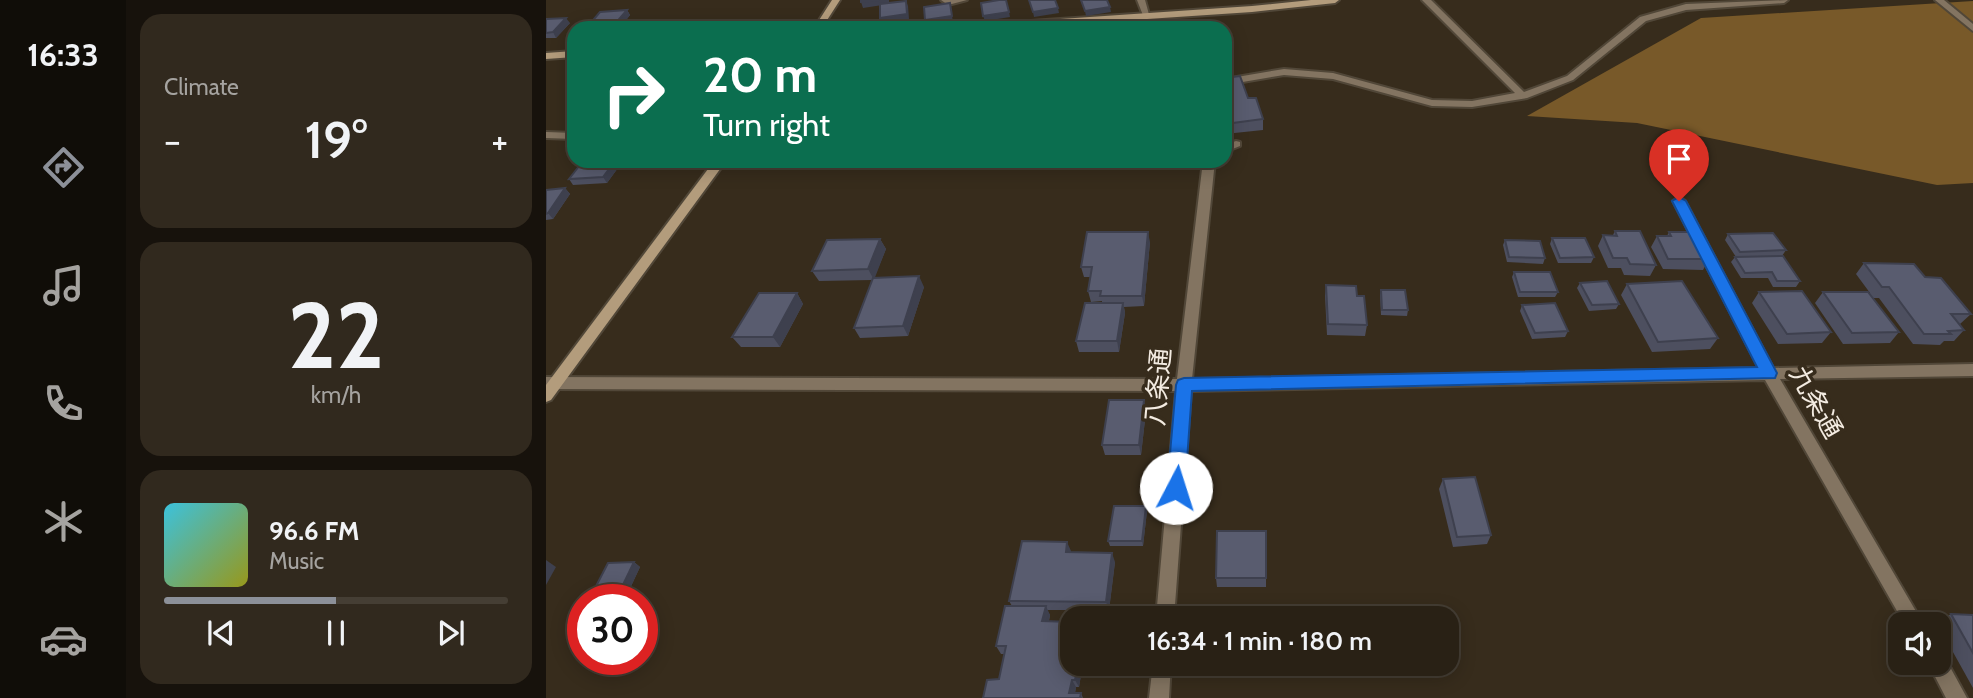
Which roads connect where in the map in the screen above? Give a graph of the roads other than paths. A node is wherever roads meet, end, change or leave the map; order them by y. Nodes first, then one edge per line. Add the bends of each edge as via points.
1 (836, 0) edge
2 (945, 0) edge
3 (963, 0) edge
4 (1141, 0) edge
5 (1334, 0) edge
6 (1426, 0) edge
7 (1784, 0) edge
8 (1939, 0) edge
9 (1147, 16) junction
10 (822, 21) edge
11 (1074, 21) edge
12 (1973, 28) edge
13 (567, 54) edge
14 (546, 56) edge
15 (1232, 81) edge
16 (1523, 96) junction
17 (546, 135) edge
18 (567, 136) edge
19 (715, 168) edge
20 (1208, 168) edge
21 (1679, 201) dead end
22 (1973, 370) edge
23 (1769, 373) junction
24 (551, 383) edge
25 (1184, 385) junction
26 (546, 396) edge
27 (1166, 606) edge
28 (1907, 612) edge
29 (1944, 675) edge
30 (1161, 676) edge
31 (1159, 698) edge
32 (1957, 698) edge

1 - 10 street
2 - 3 street
4 - 9 street
5 - 9 street
6 - 16 street
7 - 16 street via 1686,7 1643,19 1570,78
8 - 12 street
9 - 11 street
13 - 14 street
15 - 16 street via 1284,72 1333,76 1432,103 1472,104
17 - 18 street
19 - 24 street
20 - 25 street, 八条通
21 - 23 street, 九条通
22 - 23 street
23 - 25 street
23 - 28 street, 九条通
24 - 25 street
24 - 26 street
25 - 27 street, 八条通
29 - 32 street
30 - 31 street

